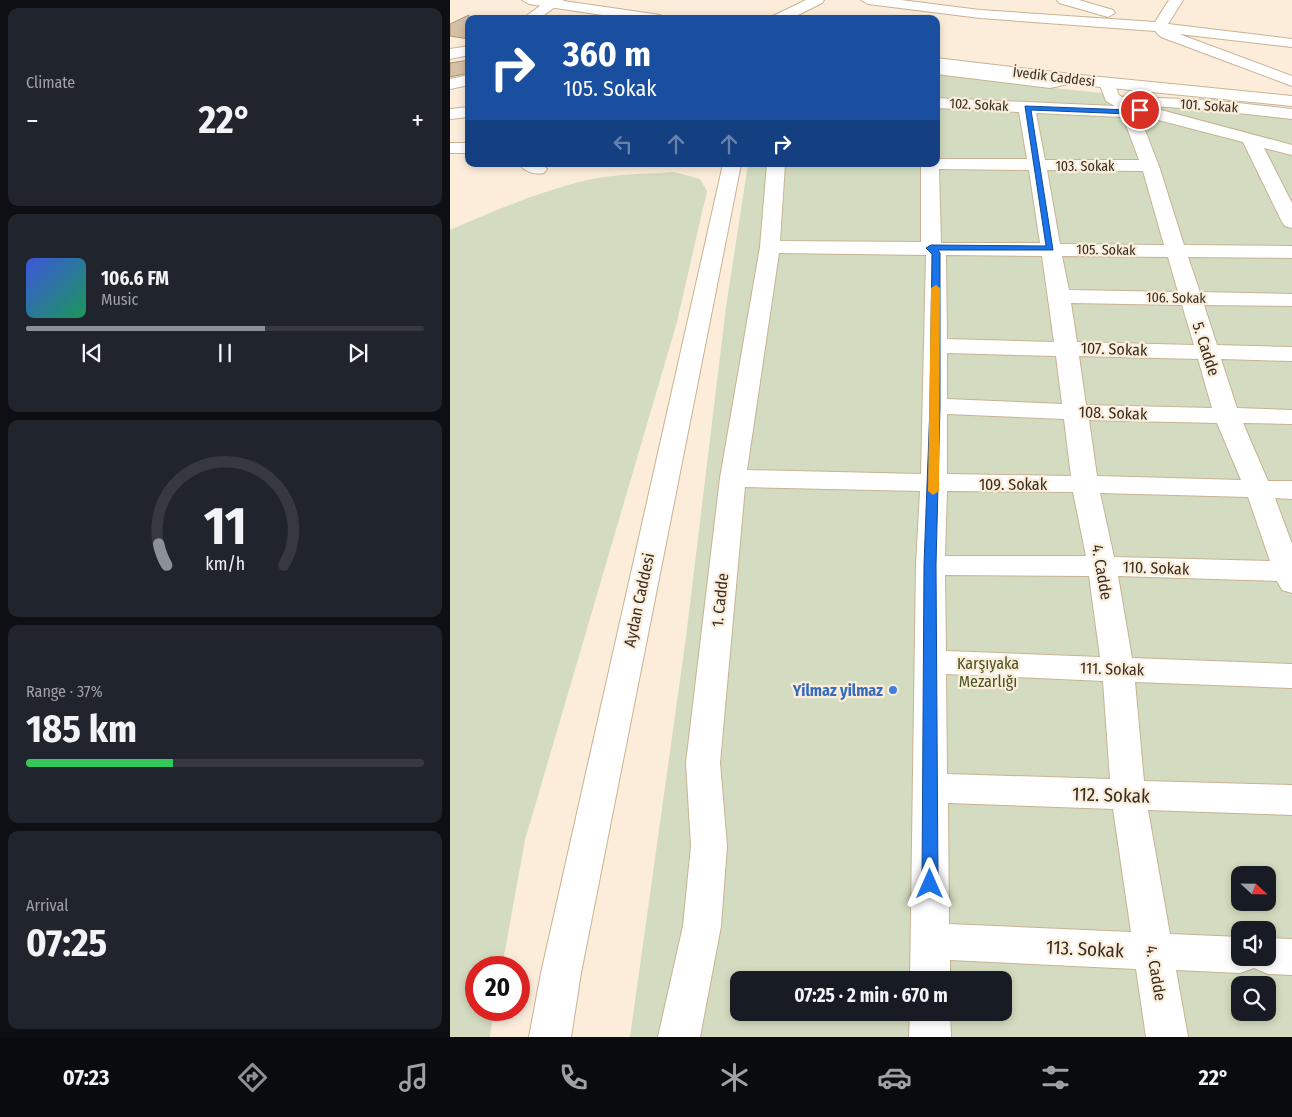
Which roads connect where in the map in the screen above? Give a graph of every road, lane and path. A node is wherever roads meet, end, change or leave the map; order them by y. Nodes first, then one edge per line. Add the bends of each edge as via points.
1 (529, 0) edge
2 (868, 0) edge
3 (940, 0) edge
4 (971, 0) edge
5 (1064, 0) edge
6 (1176, 0) edge
7 (554, 1) edge
8 (823, 2) edge
9 (534, 15) edge
10 (636, 15) edge
11 (789, 15) edge
12 (807, 15) edge
13 (1127, 24) junction
14 (1159, 27) junction
15 (1292, 43) edge
16 (465, 51) edge
17 (450, 54) edge
18 (940, 63) edge
19 (940, 69) edge
20 (1071, 79) junction
21 (465, 81) edge
22 (1292, 81) edge
23 (1107, 83) junction
24 (450, 84) edge
25 (940, 103) edge
26 (1292, 107) edge
27 (1027, 108) junction
28 (1132, 109) junction
29 (465, 112) edge
30 (450, 114) edge
31 (1251, 140) junction
32 (450, 148) edge
33 (465, 148) edge
34 (1292, 150) edge
35 (940, 164) edge
36 (1036, 166) junction
37 (1150, 166) junction
38 (731, 167) edge
39 (776, 167) edge
40 (930, 167) edge
41 (1292, 222) edge
42 (770, 247) junction
43 (931, 248) junction
44 (1050, 249) junction
45 (1176, 251) junction
46 (1292, 252) edge
47 (1059, 296) junction
48 (1190, 299) junction
49 (1292, 300) edge
50 (935, 346) junction
51 (1067, 348) junction
52 (1207, 352) junction
53 (1292, 354) edge
54 (935, 406) junction
55 (1074, 412) junction
56 (1227, 416) junction
57 (1292, 417) edge
58 (733, 478) junction
59 (934, 482) junction
60 (1085, 484) junction
61 (1258, 489) junction
62 (1292, 490) edge
63 (930, 565) junction
64 (1102, 566) junction
65 (1291, 576) edge
66 (931, 662) junction
67 (1118, 669) junction
68 (1292, 676) edge
69 (930, 788) junction
70 (1128, 795) junction
71 (1292, 800) edge
72 (930, 941) junction
73 (1152, 952) junction
74 (1231, 955) edge
75 (1276, 956) edge
76 (1292, 957) edge
77 (930, 971) edge
78 (930, 1021) edge
79 (550, 1037) edge
80 (679, 1037) edge
81 (930, 1037) edge
82 (1167, 1037) edge

1 - 7 street
2 - 13 street via 980,14
3 - 4 street
5 - 13 street via 1121,17
6 - 14 street
7 - 9 street
7 - 10 street
8 - 11 street
8 - 12 street
13 - 14 street
14 - 15 street
14 - 22 street via 1166,34
16 - 17 street
18 - 20 street, İvedik Caddesi
19 - 20 street via 1050,83
20 - 23 street, İvedik Caddesi
21 - 24 street
23 - 26 street, İvedik Caddesi via 1174,90 1178,96
23 - 28 street via 1112,98
25 - 27 street, 102. Sokak
26 - 28 street, 101. Sokak via 1145,102
27 - 28 street, 102. Sokak
27 - 36 street, 4. Cadde
28 - 31 street, 102. Sokak
28 - 37 street, 5. Cadde
29 - 30 street
31 - 34 street, 102. Sokak
31 - 41 street
32 - 33 street
35 - 36 street, 103. Sokak
36 - 37 street, 103. Sokak
36 - 44 street, 4. Cadde
37 - 45 street, 5. Cadde
38 - 79 street, Aydan Caddesi
39 - 42 street, 1. Cadde
40 - 43 street
42 - 43 street, 105. Sokak
42 - 58 street, 1. Cadde
43 - 44 street, 105. Sokak
43 - 50 street via 936,253
44 - 45 street, 105. Sokak
44 - 47 street, 4. Cadde
45 - 46 street, 105. Sokak
45 - 48 street, 5. Cadde
47 - 48 street, 106. Sokak
47 - 51 street, 4. Cadde
48 - 49 street, 106. Sokak
48 - 52 street, 5. Cadde
50 - 51 street, 107. Sokak
50 - 54 street
51 - 52 street, 107. Sokak
51 - 55 street, 4. Cadde
52 - 53 street, 107. Sokak
52 - 56 street, 5. Cadde
54 - 55 street, 108. Sokak
54 - 59 street
55 - 56 street, 108. Sokak
55 - 60 street, 4. Cadde
56 - 57 street, 108. Sokak
56 - 61 street, 5. Cadde
58 - 59 street, 109. Sokak
58 - 80 street, 1. Cadde via 703,763 709,846 702,917
59 - 60 street, 109. Sokak
59 - 63 street
60 - 61 street, 109. Sokak
60 - 64 street, 4. Cadde
61 - 62 street, 109. Sokak
61 - 65 street, 5. Cadde
63 - 64 street, 110. Sokak
63 - 66 street
64 - 65 street, 110. Sokak
64 - 67 street, 4. Cadde
66 - 67 street, 111. Sokak
66 - 69 street
67 - 68 street, 111. Sokak
67 - 70 street, 4. Cadde
69 - 70 street, 112. Sokak
69 - 72 street
70 - 71 street, 112. Sokak
70 - 73 street, 4. Cadde
72 - 73 street, 113. Sokak
72 - 77 street
73 - 74 street, 113. Sokak
73 - 82 street, 4. Cadde
75 - 76 street
78 - 81 street

